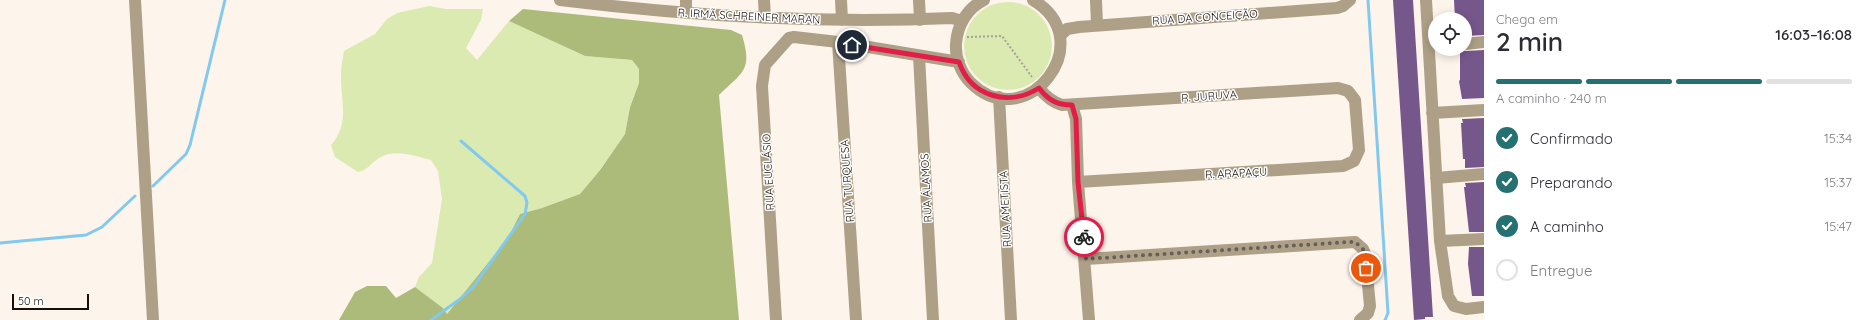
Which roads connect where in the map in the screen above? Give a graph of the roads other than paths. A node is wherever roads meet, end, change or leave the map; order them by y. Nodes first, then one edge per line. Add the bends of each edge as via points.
1 (135, 0) edge
2 (560, 0) edge
3 (686, 0) edge
4 (764, 0) edge
5 (841, 0) edge
6 (919, 0) edge
7 (984, 0) edge
8 (1033, 0) edge
9 (1096, 0) edge
10 (1350, 0) edge
11 (1426, 0) edge
12 (610, 3) edge
13 (686, 13) junction
14 (1428, 15) edge
15 (765, 18) junction
16 (842, 20) junction
17 (920, 20) junction
18 (962, 21) junction
19 (1097, 25) junction
20 (1060, 36) junction
21 (838, 42) junction
22 (1484, 42) edge
23 (1472, 43) edge
24 (919, 56) junction
25 (1432, 56) edge
26 (959, 62) junction
27 (1039, 88) junction
28 (999, 97) junction
29 (1072, 105) junction
30 (1484, 110) edge
31 (1432, 113) junction
32 (1357, 125) joint
33 (1484, 174) edge
34 (1436, 178) junction
35 (1078, 182) junction
36 (1484, 239) edge
37 (1440, 241) junction
38 (1086, 259) junction
39 (1484, 308) edge
40 (153, 320) edge
41 (776, 320) edge
42 (856, 320) edge
43 (934, 320) edge
44 (1011, 320) edge
45 (1090, 320) edge
46 (1360, 320) edge

1 - 40 street
2 - 12 street, R. IRMÃ SCHREINER MARAN
3 - 13 street
4 - 15 street
5 - 16 street
6 - 17 street
7 - 18 street
8 - 20 street via 1050,15
9 - 19 street
10 - 19 street, RUA DA CONCEIÇÃO via 1338,8
11 - 14 street
12 - 13 street, R. IRMÃ SCHREINER MARAN
13 - 15 street, R. IRMÃ SCHREINER MARAN
15 - 16 street, R. IRMÃ SCHREINER MARAN
16 - 17 street, R. IRMÃ SCHREINER MARAN
17 - 18 street, R. IRMÃ SCHREINER MARAN via 952,18
18 - 26 street via 956,38
19 - 20 street, RUA DA CONCEIÇÃO via 1067,29
20 - 27 street via 1057,65 1053,74
21 - 24 street
21 - 41 street, RUA EUCLÁSIO via 789,38 765,65 763,76
21 - 42 street, RUA TURQUESA
22 - 23 street
24 - 26 street
24 - 43 street, RUA ÁLAMOS
25 - 31 street
26 - 28 street via 974,86
27 - 28 street via 1016,98
27 - 29 street, R. JURUVA via 1053,102
28 - 44 street, RUA AMETISTA
29 - 32 street, R. JURUVA via 1338,88 1348,91 1355,100
29 - 35 street via 1076,119
30 - 31 street
31 - 34 street
32 - 35 street, R. ARAPAÇU via 1358,156 1343,166
33 - 34 street
34 - 37 street
35 - 38 street
36 - 37 street
37 - 39 street via 1448,296 1454,306 1466,309
38 - 45 street
38 - 46 street via 1349,242 1360,245 1366,254 1370,306 1368,313

